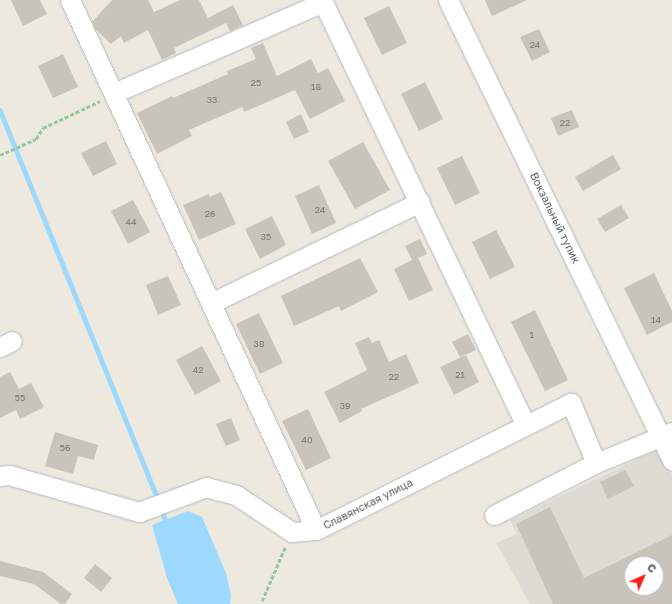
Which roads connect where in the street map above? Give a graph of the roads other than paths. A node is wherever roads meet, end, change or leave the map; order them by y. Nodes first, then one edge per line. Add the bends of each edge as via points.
1 (70, 0) edge
2 (448, 0) edge
3 (323, 1) edge
4 (114, 93) junction
5 (420, 202) junction
6 (211, 303) junction
7 (526, 425) junction
8 (666, 434) edge
9 (672, 460) edge
10 (596, 463) junction
11 (0, 476) edge
12 (494, 515) dead end
13 (316, 530) junction

1 - 4 street
2 - 8 street, Вокзальный тупик
3 - 4 street
3 - 5 street
4 - 6 street
5 - 6 street
5 - 7 street
6 - 13 street
7 - 10 street, Славянская улица via 571,403
7 - 13 street, Славянская улица
8 - 9 street, Вокзальный тупик
8 - 10 street
10 - 12 street
11 - 13 street, Славянская улица via 9,475 139,512 206,487 236,495 292,532

